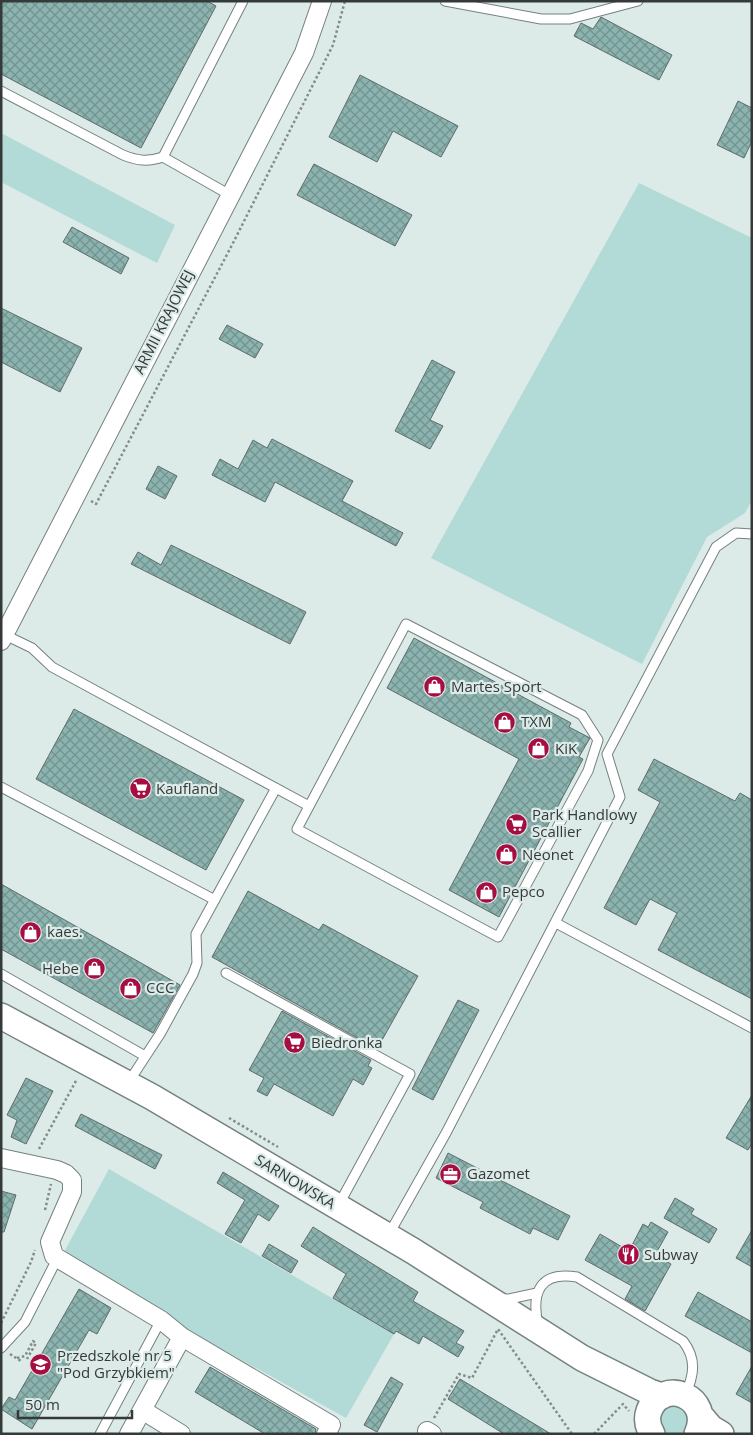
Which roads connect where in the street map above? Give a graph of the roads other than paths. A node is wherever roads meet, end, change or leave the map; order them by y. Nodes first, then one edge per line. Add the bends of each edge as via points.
1 (243, 1) edge
2 (322, 1) edge
3 (445, 1) edge
4 (638, 1) edge
5 (1, 91) edge
6 (163, 157) junction
7 (230, 195) junction
8 (752, 534) edge
9 (3, 638) edge
10 (1, 787) edge
11 (276, 788) junction
12 (309, 806) junction
13 (215, 900) junction
14 (556, 923) junction
15 (226, 973) dead end
16 (1, 974) edge
17 (1, 1016) edge
18 (752, 1028) edge
19 (146, 1056) junction
20 (128, 1083) junction
21 (1, 1158) edge
22 (337, 1207) junction
23 (388, 1237) junction
24 (57, 1260) junction
25 (537, 1293) junction
26 (488, 1298) junction
27 (161, 1320) junction
28 (539, 1330) junction
29 (182, 1337) junction
30 (1, 1348) edge
31 (142, 1410) junction
32 (656, 1411) edge
33 (699, 1424) edge
34 (100, 1434) edge
35 (129, 1434) edge
36 (181, 1434) edge
37 (326, 1434) edge
38 (721, 1434) edge

1 - 6 lane
2 - 7 street, ARMII KRAJOWEJ via 304,53
3 - 4 lane via 541,19 570,19
5 - 6 lane via 123,155 151,161
6 - 7 lane
7 - 9 street, ARMII KRAJOWEJ
8 - 14 lane via 736,533 716,546 608,754 620,797
9 - 11 lane via 32,648 52,667
10 - 13 lane
11 - 12 lane
11 - 13 lane
12 - 12 lane via 406,624 582,715 598,740 588,770 498,937 297,829
13 - 19 lane via 196,934 197,963 193,974
14 - 18 lane
14 - 23 lane
15 - 22 lane via 410,1074
16 - 19 lane
17 - 20 main road, SARNOWSKA
19 - 20 lane
20 - 22 main road, SARNOWSKA
21 - 24 street via 62,1172 73,1182 70,1198 51,1237 51,1252
22 - 23 main road, SARNOWSKA
23 - 26 main road, SARNOWSKA
24 - 27 street
24 - 30 lane via 25,1322
25 - 26 lane via 509,1299
25 - 28 lane
25 - 32 lane via 549,1278 561,1274 577,1277 678,1337 690,1351 692,1375
26 - 28 main road, SARNOWSKA
27 - 29 street
27 - 34 lane
28 - 32 main road, SARNOWSKA via 582,1358 650,1392
29 - 31 street
29 - 37 street via 331,1425
31 - 35 street
31 - 36 street
32 - 33 main road via 695,1403
33 - 38 main road

